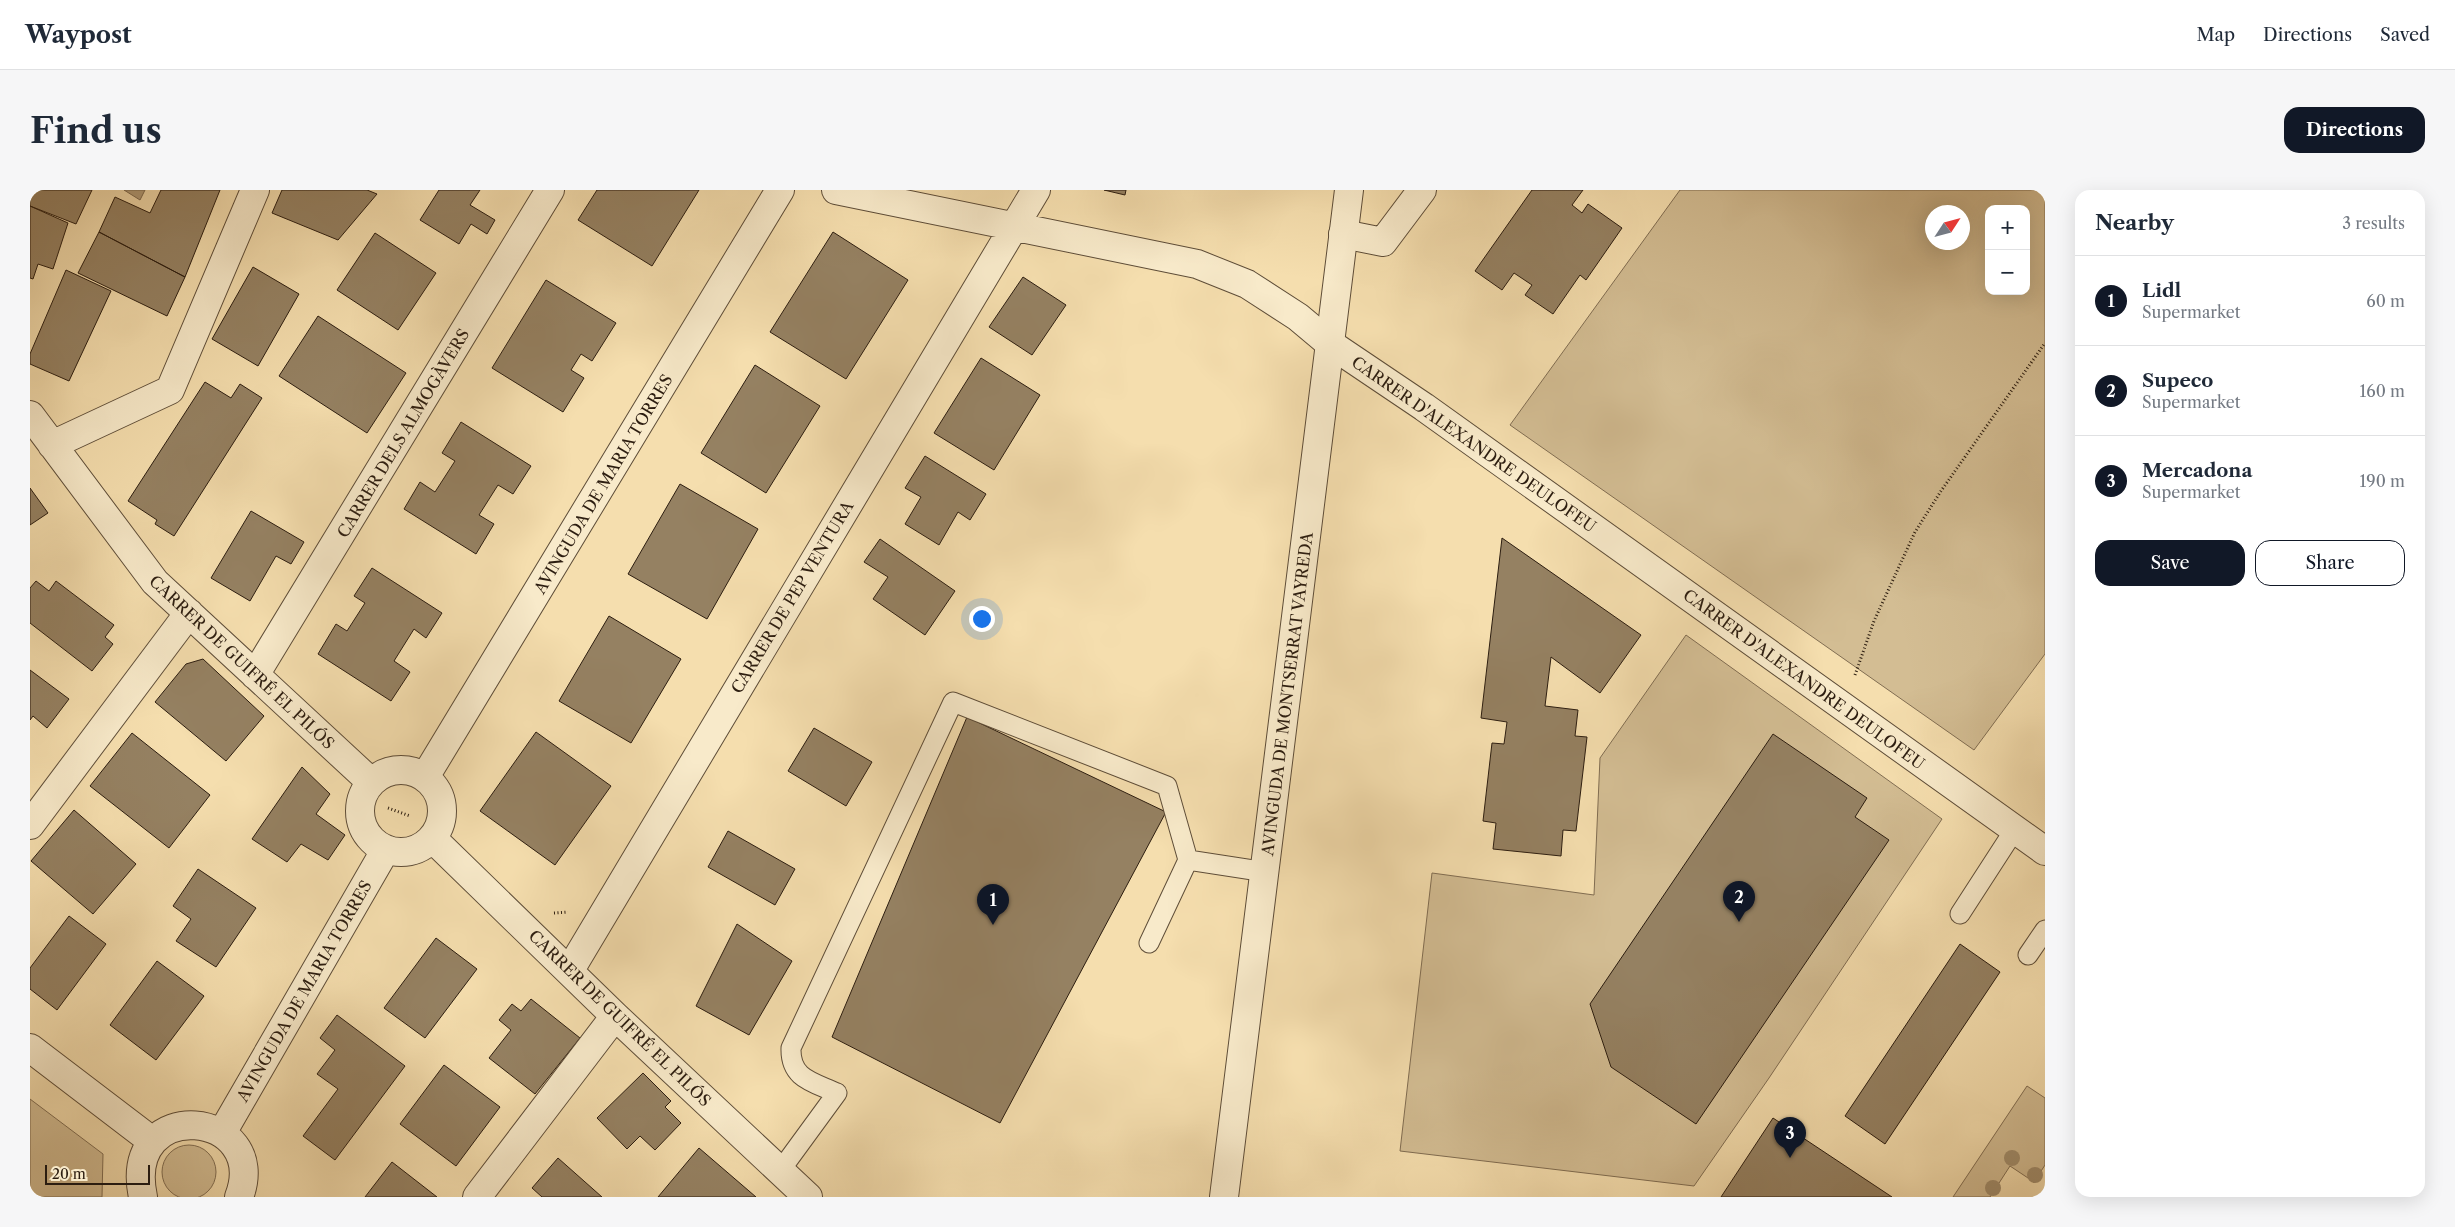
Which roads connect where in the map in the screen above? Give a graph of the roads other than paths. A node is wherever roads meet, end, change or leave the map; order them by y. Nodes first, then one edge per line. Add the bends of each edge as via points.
1 (255, 190) edge
2 (550, 190) edge
3 (780, 190) edge
4 (836, 190) edge
5 (1036, 190) edge
6 (1349, 190) edge
7 (1422, 190) edge
8 (1016, 225) junction
9 (1343, 234) junction
10 (1329, 343) junction
11 (30, 414) edge
12 (52, 445) junction
13 (189, 613) junction
14 (255, 675) junction
15 (425, 777) junction
16 (371, 782) junction
17 (30, 825) edge
18 (2015, 829) junction
19 (432, 838) junction
20 (386, 849) junction
21 (2045, 850) edge
22 (1188, 860) junction
23 (1266, 872) junction
24 (1960, 914) dead end
25 (2045, 930) edge
26 (1149, 943) dead end
27 (2028, 955) dead end
28 (570, 970) junction
29 (615, 1016) junction
30 (30, 1048) edge
31 (222, 1132) junction
32 (152, 1141) junction
33 (780, 1171) junction
34 (143, 1197) edge
35 (239, 1197) edge
36 (477, 1197) edge
37 (807, 1197) edge
38 (1224, 1197) edge

1 - 12 street via 170,390
2 - 14 street, CARRER DELS ALMOGÀVERS
3 - 15 street, AVINGUDA DE MARIA TORRES
4 - 8 street, CARRER D'ALEXANDRE DEULOFEU
5 - 8 street, CARRER DE PEP VENTURA
6 - 9 street, AVINGUDA DE MONTSERRAT VAYREDA
7 - 9 street via 1383,242
8 - 10 street, CARRER D'ALEXANDRE DEULOFEU via 1197,264 1247,284 1298,317
8 - 28 street, CARRER DE PEP VENTURA
9 - 10 street, AVINGUDA DE MONTSERRAT VAYREDA
10 - 18 street, CARRER D'ALEXANDRE DEULOFEU
10 - 23 street, AVINGUDA DE MONTSERRAT VAYREDA
11 - 12 street, CARRER DE GUIFRÉ EL PILÓS
12 - 13 street, CARRER DE GUIFRÉ EL PILÓS via 155,582
13 - 14 street, CARRER DE GUIFRÉ EL PILÓS
13 - 17 street
14 - 16 street, CARRER DE GUIFRÉ EL PILÓS
15 - 16 street via 407,770 387,772
15 - 19 street via 440,799 442,813 440,826
16 - 20 street via 362,799 361,820 370,837
18 - 21 street, CARRER D'ALEXANDRE DEULOFEU
18 - 24 lane
19 - 20 street via 419,848 402,852
19 - 28 street, CARRER DE GUIFRÉ EL PILÓS
20 - 31 street, AVINGUDA DE MARIA TORRES
22 - 23 lane
22 - 26 lane
22 - 33 lane via 1167,786 953,702 791,1048 791,1061 799,1075 837,1093
23 - 38 street, AVINGUDA DE MONTSERRAT VAYREDA
25 - 27 lane
28 - 29 street, CARRER DE GUIFRÉ EL PILÓS
29 - 33 street, CARRER DE GUIFRÉ EL PILÓS
29 - 36 street
30 - 32 street
31 - 32 street via 198,1124 173,1127
31 - 35 street via 240,1154 245,1182
32 - 34 street via 140,1167
33 - 37 street, CARRER DE GUIFRÉ EL PILÓS

